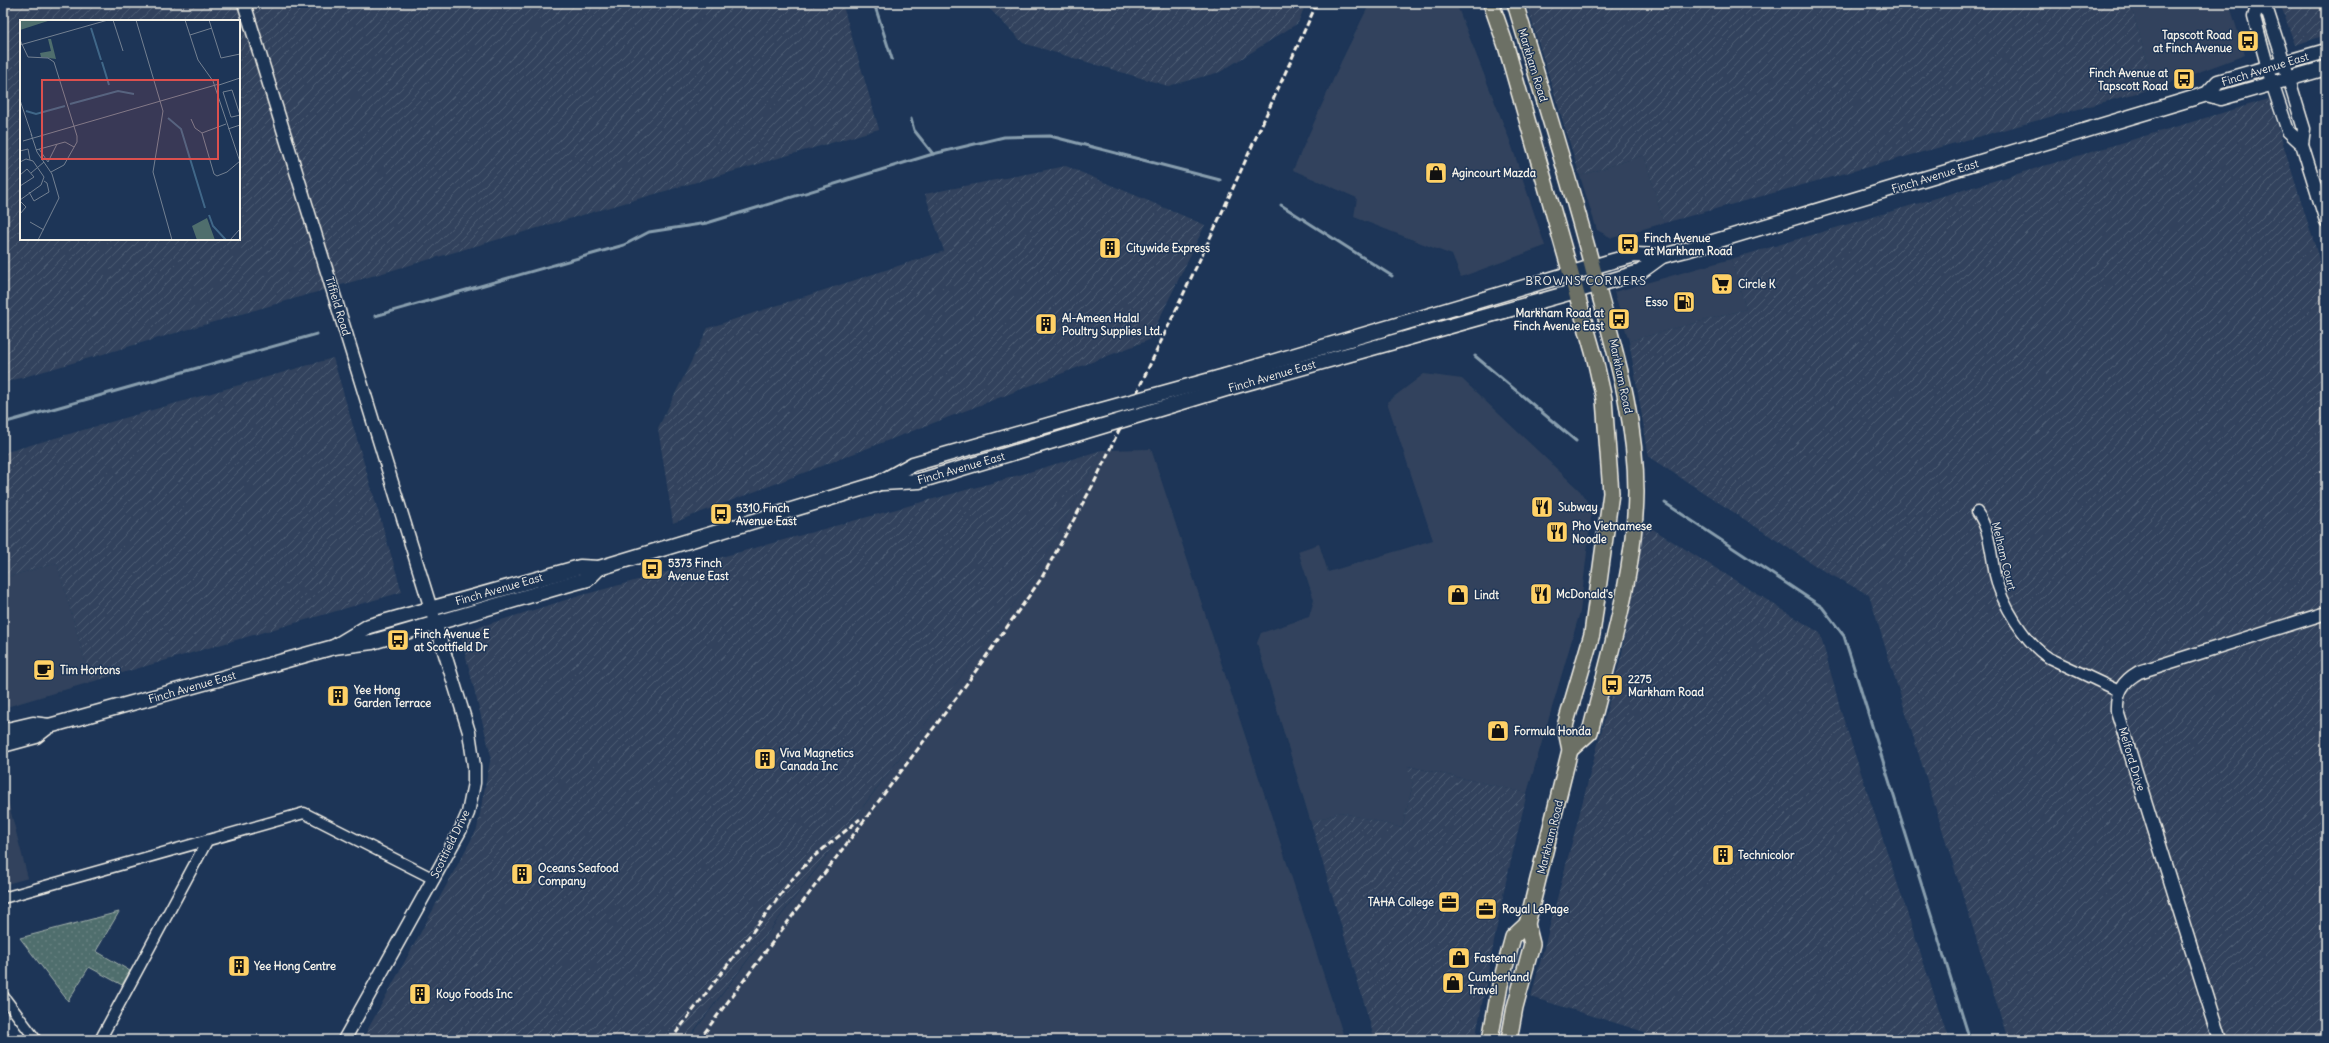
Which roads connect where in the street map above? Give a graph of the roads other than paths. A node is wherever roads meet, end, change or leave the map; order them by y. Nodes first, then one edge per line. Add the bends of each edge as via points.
1 (244, 3) edge
2 (1491, 3) edge
3 (1515, 3) edge
4 (2258, 4) edge
5 (2326, 51) edge
6 (2284, 63) junction
7 (2267, 68) junction
8 (2326, 68) edge
9 (2289, 79) junction
10 (2272, 84) junction
11 (2207, 94) junction
12 (2302, 144) junction
13 (2326, 221) edge
14 (1662, 256) junction
15 (1593, 267) junction
16 (1571, 274) junction
17 (1597, 284) junction
18 (1576, 291) junction
19 (1227, 382) junction
20 (877, 484) junction
21 (1977, 512) dead end
22 (599, 568) junction
23 (432, 608) junction
24 (2326, 613) edge
25 (437, 623) junction
26 (334, 647) junction
27 (2119, 691) junction
28 (50, 726) junction
29 (3, 731) edge
30 (3, 745) edge
31 (1570, 750) junction
32 (207, 841) junction
33 (434, 878) junction
34 (3, 898) edge
35 (1527, 924) junction
36 (3, 996) edge
37 (36, 1040) edge
38 (100, 1040) edge
39 (344, 1040) edge
40 (1490, 1040) edge
41 (1509, 1040) edge
42 (2220, 1040) edge

1 - 23 street, Tiffield Road
2 - 16 main road, Markham Road via 1506,46
3 - 15 main road, Markham Road
4 - 6 street via 2268,13
4 - 7 street via 2254,17
5 - 6 main road, Finch Avenue East
6 - 7 main road, Finch Avenue East
6 - 9 street
7 - 10 street
7 - 11 main road, Finch Avenue East via 2218,82
8 - 9 main road, Finch Avenue East
9 - 10 main road, Finch Avenue East
9 - 12 street via 2304,129
10 - 11 main road, Finch Avenue East via 2221,98
10 - 12 street via 2288,131
11 - 14 main road, Finch Avenue East
12 - 13 street
14 - 15 main road, Finch Avenue East via 1635,255
14 - 17 main road, Finch Avenue East via 1640,272
15 - 16 main road, Finch Avenue East
15 - 17 main road, Markham Road
16 - 18 main road, Markham Road
16 - 19 main road, Finch Avenue East
17 - 18 main road, Finch Avenue East
17 - 31 main road, Markham Road via 1624,385 1634,440 1636,493 1631,558 1590,732
18 - 19 main road, Finch Avenue East
18 - 31 main road, Markham Road via 1604,400 1611,493 1592,634 1565,726
19 - 20 main road, Finch Avenue East, bridge via 1083,432 919,481
19 - 20 main road, Finch Avenue East, bridge via 1080,416 913,464
20 - 22 main road, Finch Avenue East
21 - 27 street, Melham Court via 1985,526 2001,596 2024,632 2042,654
22 - 23 main road, Finch Avenue East via 580,567
22 - 25 main road, Finch Avenue East via 588,579
23 - 25 street, Scottfield Drive
23 - 26 main road, Finch Avenue East via 369,626
24 - 27 street via 2139,672 2127,680
25 - 26 main road, Finch Avenue East via 372,642
25 - 33 street, Scottfield Drive via 470,732 474,766 473,790 468,813
26 - 28 main road, Finch Avenue East
27 - 42 street, Melford Drive via 2116,704 2119,718
28 - 29 main road, Finch Avenue East via 32,724
28 - 30 main road, Finch Avenue East via 36,736
31 - 35 main road, Markham Road
32 - 33 street via 304,813
32 - 34 street
32 - 38 street
33 - 39 street, Scottfield Drive
35 - 40 main road via 1513,936 1500,985
35 - 41 main road, Markham Road via 1532,944
36 - 37 street

